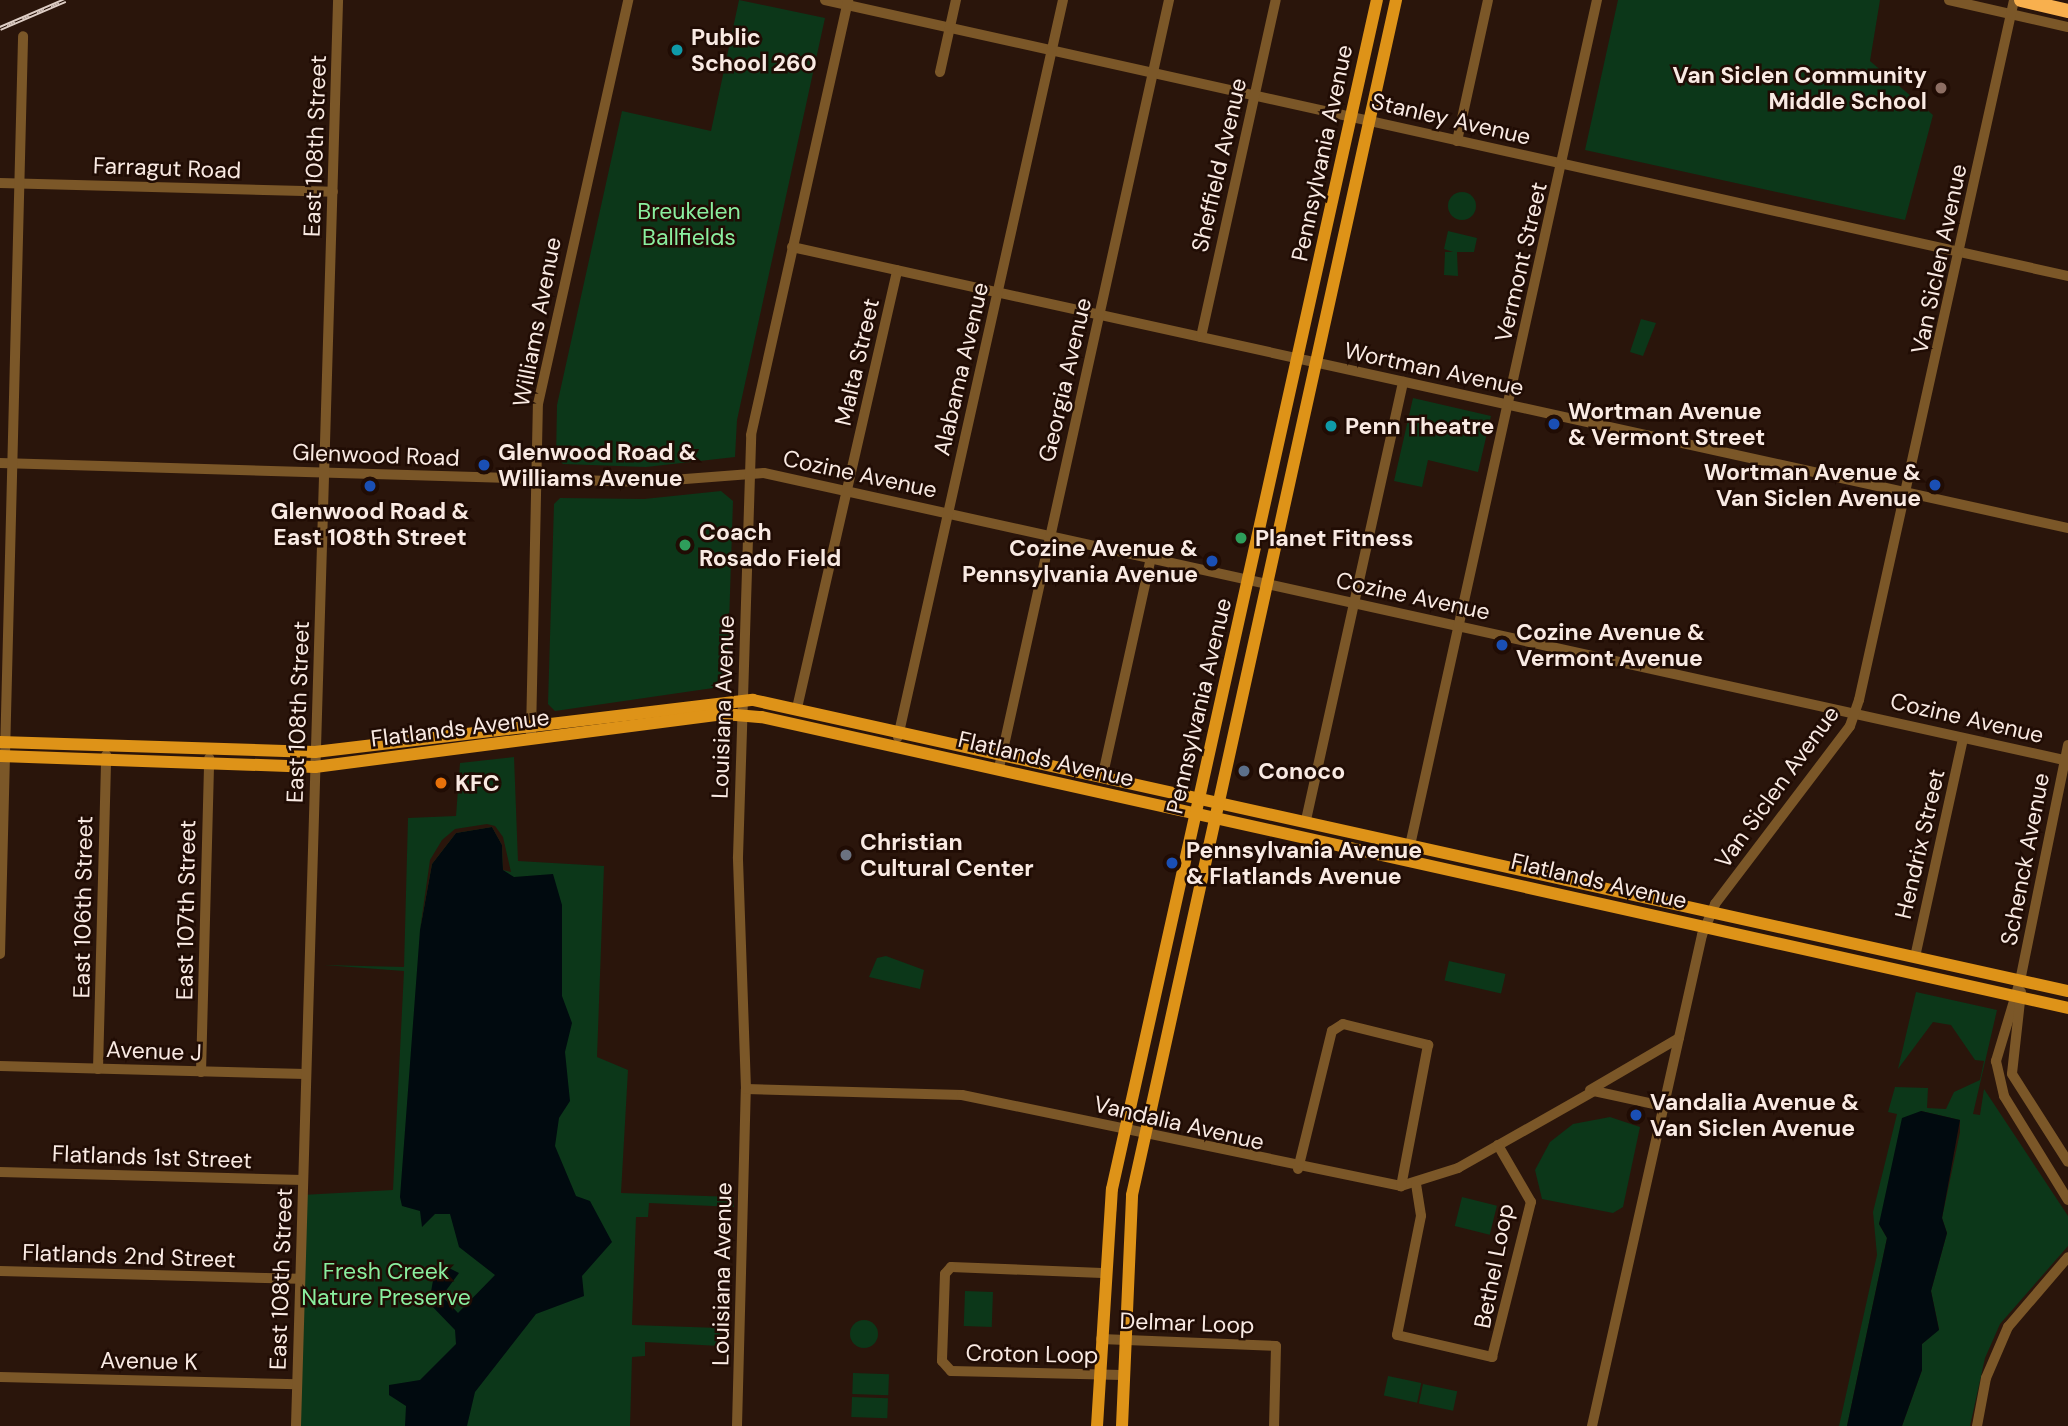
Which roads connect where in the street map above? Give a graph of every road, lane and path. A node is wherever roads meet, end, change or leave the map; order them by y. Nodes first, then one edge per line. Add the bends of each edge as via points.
1 (338, 0) edge
2 (628, 0) edge
3 (825, 0) edge
4 (956, 0) edge
5 (1063, 0) edge
6 (1169, 0) edge
7 (1276, 0) edge
8 (1377, 0) edge
9 (1395, 0) edge
10 (1488, 0) edge
11 (1597, 0) edge
12 (1949, 0) edge
13 (2014, 0) edge
14 (2021, 0) edge
15 (847, 2) edge
16 (2068, 10) edge
17 (2011, 14) junction
18 (2068, 27) edge
19 (950, 28) junction
20 (23, 36) dead end
21 (1052, 51) junction
22 (940, 72) dead end
23 (1153, 73) junction
24 (1254, 95) junction
25 (1352, 117) junction
26 (1369, 121) junction
27 (1457, 141) junction
28 (1562, 164) junction
29 (0, 183) edge
30 (19, 183) junction
31 (332, 192) junction
32 (792, 247) junction
33 (1960, 252) junction
34 (2068, 263) edge
35 (897, 270) junction
36 (2067, 275) edge
37 (998, 293) junction
38 (1099, 315) junction
39 (1201, 337) junction
40 (1298, 359) junction
41 (1316, 363) junction
42 (1403, 382) junction
43 (1509, 405) junction
44 (0, 463) edge
45 (15, 463) junction
46 (750, 471) junction
47 (324, 473) junction
48 (536, 479) junction
49 (847, 491) junction
50 (1907, 492) junction
51 (948, 513) junction
52 (2068, 528) edge
53 (1050, 536) junction
54 (1151, 558) junction
55 (1248, 580) junction
56 (1266, 585) junction
57 (1354, 603) junction
58 (1460, 626) junction
59 (744, 700) junction
60 (797, 708) junction
61 (1856, 712) junction
62 (743, 715) junction
63 (531, 724) junction
64 (900, 731) junction
65 (1963, 739) junction
66 (530, 741) junction
67 (106, 745) junction
68 (2068, 745) edge
69 (896, 747) junction
70 (209, 748) junction
71 (3, 749) edge
72 (315, 752) junction
73 (1002, 752) junction
74 (106, 760) junction
75 (2066, 761) edge
76 (209, 762) junction
77 (315, 767) junction
78 (999, 768) junction
79 (1103, 774) junction
80 (1198, 797) junction
81 (1218, 801) junction
82 (1195, 816) junction
83 (1216, 820) junction
84 (1306, 820) junction
85 (1411, 843) junction
86 (1407, 859) junction
87 (1712, 912) junction
88 (1706, 927) junction
89 (0, 954) edge
90 (1914, 957) junction
91 (2020, 981) junction
92 (2068, 991) edge
93 (2018, 997) junction
94 (2068, 1008) edge
95 (1679, 1038) junction
96 (0, 1066) edge
97 (98, 1069) junction
98 (201, 1072) junction
99 (306, 1074) junction
100 (746, 1089) junction
101 (1582, 1097) junction
102 (1663, 1106) junction
103 (1126, 1131) junction
104 (1144, 1136) junction
105 (1497, 1146) junction
106 (2068, 1162) edge
107 (1298, 1169) junction
108 (0, 1172) edge
109 (303, 1180) junction
110 (1416, 1185) junction
111 (1401, 1186) junction
112 (2068, 1200) edge
113 (2068, 1258) edge
114 (0, 1272) edge
115 (1102, 1273) junction
116 (299, 1279) junction
117 (1101, 1339) junction
118 (1122, 1340) junction
119 (1100, 1374) junction
120 (1122, 1375) junction
121 (0, 1377) edge
122 (297, 1384) junction
123 (296, 1426) edge
124 (737, 1426) edge
125 (1097, 1426) edge
126 (1122, 1426) edge
127 (1274, 1426) edge
128 (1592, 1426) edge
129 (1977, 1426) edge

1 - 31 street, East 108th Street
2 - 48 street, Williams Avenue via 541,383
3 - 15 street, Stanley Avenue
4 - 19 street
5 - 21 street, Alabama Avenue
6 - 23 street, Georgia Avenue
7 - 24 street, Sheffield Avenue
8 - 25 main road, Pennsylvania Avenue
9 - 26 main road, Pennsylvania Avenue
10 - 27 street
11 - 28 street, Vermont Street
12 - 17 street
13 - 17 street, Van Siclen Avenue
14 - 16 highway
15 - 19 street, Stanley Avenue
15 - 32 street, Louisiana Avenue
17 - 18 street
17 - 33 street, Van Siclen Avenue
19 - 21 street, Stanley Avenue
19 - 22 street
20 - 30 street
21 - 23 street, Stanley Avenue
21 - 37 street, Alabama Avenue
23 - 24 street, Stanley Avenue
23 - 38 street, Georgia Avenue
24 - 25 street, Stanley Avenue
24 - 39 street, Sheffield Avenue
25 - 26 street, Stanley Avenue
25 - 40 main road, Pennsylvania Avenue
26 - 27 street, Stanley Avenue
26 - 41 main road, Pennsylvania Avenue
27 - 28 street, Stanley Avenue
28 - 33 street, Stanley Avenue
28 - 43 street, Vermont Street
29 - 30 street, Farragut Road
30 - 31 street, Farragut Road
30 - 45 street
31 - 47 street, East 108th Street
32 - 35 street, Wortman Avenue
32 - 46 street, Louisiana Avenue via 751,435
33 - 36 street, Stanley Avenue
33 - 50 street, Van Siclen Avenue
34 - 36 street
35 - 37 street, Wortman Avenue
35 - 49 street, Malta Street
37 - 38 street, Wortman Avenue
37 - 51 street, Alabama Avenue
38 - 39 street, Wortman Avenue
38 - 53 street, Georgia Avenue
39 - 40 street, Wortman Avenue
40 - 41 street, Wortman Avenue
40 - 55 main road, Pennsylvania Avenue
41 - 42 street, Wortman Avenue
41 - 56 main road, Pennsylvania Avenue
42 - 43 street, Wortman Avenue
42 - 57 street
43 - 50 street, Wortman Avenue
43 - 58 street, Vermont Street
44 - 45 street, Glenwood Road
45 - 47 street, Glenwood Road
45 - 71 street
46 - 48 street, Glenwood Road via 646,482
46 - 49 street, Cozine Avenue
46 - 59 street, Louisiana Avenue
47 - 48 street, Glenwood Road
47 - 72 street, East 108th Street
48 - 63 street, Williams Avenue
49 - 51 street, Cozine Avenue
49 - 60 street, Malta Street
50 - 52 street, Wortman Avenue
50 - 61 street, Van Siclen Avenue
51 - 53 street, Cozine Avenue
51 - 64 street, Alabama Avenue
53 - 54 street, Cozine Avenue
53 - 73 street, Georgia Avenue
54 - 55 street, Cozine Avenue
54 - 79 street
55 - 56 street, Cozine Avenue
55 - 80 main road, Pennsylvania Avenue
56 - 57 street, Cozine Avenue
56 - 81 main road, Pennsylvania Avenue
57 - 58 street, Cozine Avenue
57 - 84 street
58 - 61 street, Cozine Avenue
58 - 85 street, Vermont Street
59 - 60 main road, Flatlands Avenue
59 - 62 street, Louisiana Avenue
59 - 63 main road, Flatlands Avenue
60 - 64 main road, Flatlands Avenue
61 - 65 street, Cozine Avenue
61 - 87 street, Van Siclen Avenue
62 - 66 main road, Flatlands Avenue
62 - 69 main road, Flatlands Avenue
62 - 100 street, Louisiana Avenue via 738,928
63 - 66 street, Williams Avenue
63 - 72 main road, Flatlands Avenue
64 - 69 street, Alabama Avenue
64 - 73 main road, Flatlands Avenue
65 - 75 street, Cozine Avenue
65 - 90 street, Hendrix Street
66 - 77 main road, Flatlands Avenue
67 - 70 main road, Flatlands Avenue
67 - 71 main road, Flatlands Avenue
67 - 74 street, East 106th Street
68 - 75 street, Schenck Avenue
69 - 78 main road, Flatlands Avenue
70 - 72 main road, Flatlands Avenue
70 - 76 street, East 107th Street
71 - 74 main road, Flatlands Avenue
71 - 89 street
72 - 77 street, East 108th Street
73 - 78 street, Georgia Avenue
73 - 79 main road, Flatlands Avenue
74 - 76 main road, Flatlands Avenue
74 - 97 street, East 106th Street
75 - 91 street, Schenck Avenue
76 - 77 main road, Flatlands Avenue
76 - 98 street, East 107th Street
77 - 99 street, East 108th Street
78 - 82 main road, Flatlands Avenue
79 - 80 main road, Flatlands Avenue
80 - 81 main road, Flatlands Avenue
80 - 82 main road, Pennsylvania Avenue
81 - 83 main road, Pennsylvania Avenue
81 - 84 main road, Flatlands Avenue
82 - 83 main road, Flatlands Avenue
82 - 103 main road, Pennsylvania Avenue
83 - 86 main road, Flatlands Avenue
83 - 104 main road, Pennsylvania Avenue
84 - 85 main road, Flatlands Avenue
85 - 86 street, Vermont Street
85 - 87 main road, Flatlands Avenue
86 - 88 main road, Flatlands Avenue
87 - 88 street, Van Siclen Avenue
87 - 90 main road, Flatlands Avenue
88 - 93 main road, Flatlands Avenue
88 - 95 street, Van Siclen Avenue
90 - 91 main road, Flatlands Avenue
91 - 92 main road, Flatlands Avenue
91 - 93 street, Schenck Avenue
93 - 94 main road, Flatlands Avenue
93 - 106 street via 2011,1067
93 - 112 street via 1996,1072 2012,1111
95 - 101 street, Vandalia Avenue
95 - 102 street, Van Siclen Avenue
96 - 97 street, Avenue J
97 - 98 street, Avenue J
98 - 99 street, Avenue J
99 - 109 street, East 108th Street
100 - 103 street, Vandalia Avenue via 961,1095
100 - 124 street, Louisiana Avenue
101 - 102 street, Vandalia Avenue via 1607,1090
101 - 105 street, Vandalia Avenue
102 - 128 street, Van Siclen Avenue
103 - 104 street, Vandalia Avenue
103 - 115 main road, Pennsylvania Avenue via 1106,1220
104 - 107 street, Vandalia Avenue
104 - 118 main road, Pennsylvania Avenue via 1127,1221
105 - 110 street, Vandalia Avenue
105 - 110 street, Bethel Loop via 1531,1202 1492,1357 1397,1335 1421,1216
107 - 111 street, Vandalia Avenue
107 - 111 street via 1332,1031 1343,1024 1428,1045
108 - 109 street, Flatlands 1st Street
109 - 116 street, East 108th Street
110 - 111 street, Vandalia Avenue
113 - 129 street via 2007,1327 1986,1378
114 - 116 street, Flatlands 2nd Street
115 - 117 main road, Pennsylvania Avenue
115 - 119 street, Croton Loop via 951,1267 945,1274 942,1361 951,1371
116 - 122 street, East 108th Street
117 - 118 street, Delmar Loop
117 - 119 main road, Pennsylvania Avenue
118 - 120 main road, Pennsylvania Avenue
118 - 127 street, Delmar Loop via 1276,1346
119 - 120 street, Croton Loop
119 - 125 main road, Pennsylvania Avenue
120 - 126 main road, Pennsylvania Avenue
121 - 122 street, Avenue K
122 - 123 street, East 108th Street

